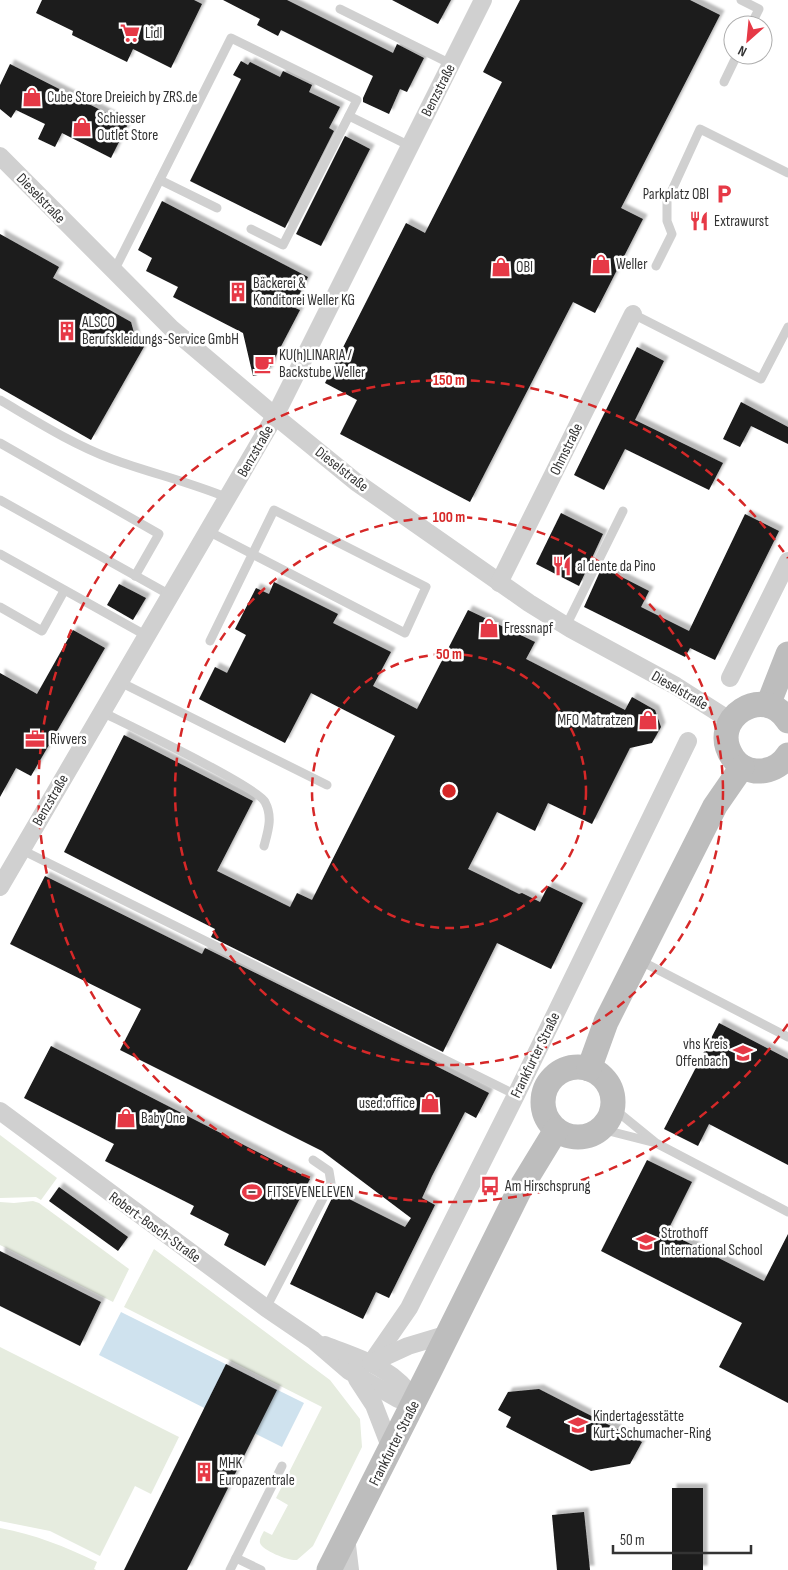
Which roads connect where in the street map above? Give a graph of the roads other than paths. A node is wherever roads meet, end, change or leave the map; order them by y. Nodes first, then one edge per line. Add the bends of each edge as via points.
1 (483, 0) edge
2 (741, 0) edge
3 (340, 9) dead end
4 (756, 15) edge
5 (451, 64) junction
6 (732, 65) edge
7 (724, 82) dead end
8 (349, 116) junction
9 (410, 146) junction
10 (0, 156) edge
11 (788, 173) edge
12 (160, 180) junction
13 (217, 208) dead end
14 (251, 229) dead end
15 (656, 266) dead end
16 (114, 271) junction
17 (632, 314) joint
18 (788, 327) edge
19 (0, 400) edge
20 (275, 416) junction
21 (0, 443) edge
22 (228, 498) junction
23 (0, 500) edge
24 (623, 511) dead end
25 (208, 531) junction
26 (0, 554) edge
27 (252, 555) junction
28 (788, 561) edge
29 (135, 576) junction
30 (499, 584) junction
31 (64, 591) junction
32 (170, 595) junction
33 (0, 607) edge
34 (566, 626) junction
35 (147, 636) junction
36 (210, 641) dead end
37 (788, 654) edge
38 (730, 678) dead end
39 (120, 682) junction
40 (768, 705) junction
41 (102, 712) junction
42 (731, 721) junction
43 (788, 721) edge
44 (688, 741) dead end
45 (788, 755) edge
46 (742, 766) junction
47 (327, 784) dead end
48 (264, 846) dead end
49 (22, 850) junction
50 (0, 887) edge
51 (638, 960) junction
52 (788, 1037) edge
53 (589, 1069) junction
54 (516, 1095) junction
55 (613, 1108) junction
56 (0, 1111) edge
57 (601, 1129) junction
58 (556, 1130) junction
59 (656, 1143) junction
60 (313, 1160) dead end
61 (788, 1212) edge
62 (266, 1308) junction
63 (448, 1334) junction
64 (313, 1340) junction
65 (371, 1363) junction
66 (356, 1376) junction
67 (415, 1402) junction
68 (391, 1449) junction
69 (282, 1466) dead end
70 (346, 1537) junction
71 (236, 1558) junction
72 (230, 1570) edge
73 (261, 1570) edge
74 (329, 1570) edge
75 (350, 1570) edge

1 - 5 street, Benzstraße
2 - 4 lane via 759,9
3 - 5 lane
5 - 9 street, Benzstraße
6 - 7 lane
8 - 9 lane
8 - 12 lane via 357,100 231,38
8 - 14 lane via 283,245
9 - 20 street, Benzstraße
10 - 16 street, Dieselstraße
11 - 15 lane via 700,129 667,201 667,221 672,234
12 - 13 lane
12 - 16 lane
16 - 20 street, Dieselstraße via 171,328
17 - 18 lane via 761,379
17 - 30 street, Ohmstraße
19 - 22 lane via 72,441 111,458
20 - 22 street, Benzstraße
20 - 30 street, Dieselstraße via 356,482
21 - 29 lane via 159,534
22 - 25 street, Benzstraße
23 - 29 lane
24 - 34 lane
25 - 27 lane
25 - 32 street, Benzstraße
26 - 31 lane
27 - 27 lane via 405,632 426,587 274,510
27 - 36 lane
28 - 38 street
29 - 32 lane
30 - 34 street, Dieselstraße
31 - 33 lane via 42,631
31 - 35 lane
32 - 35 street, Benzstraße
34 - 42 street, Dieselstraße via 676,686
35 - 39 street, Benzstraße
37 - 40 street
39 - 41 street, Benzstraße
39 - 47 lane
40 - 42 street via 749,706
40 - 43 street
41 - 48 lane via 258,794 265,801 270,825
41 - 49 street, Benzstraße
42 - 46 street via 726,743 734,760
44 - 54 street, Frankfurter Straße
45 - 46 street via 775,768 764,771
46 - 51 street via 715,806
49 - 50 street, Benzstraße
49 - 54 lane
51 - 52 lane
51 - 53 street via 606,1022
53 - 55 street via 602,1076 611,1088
53 - 58 street via 567,1068 558,1073 544,1090 544,1112
54 - 65 street, Frankfurter Straße via 409,1308
55 - 57 street
55 - 59 lane
56 - 62 street, Robert-Bosch-Straße
57 - 58 street via 579,1138
57 - 59 lane
58 - 63 street, Frankfurter Straße via 520,1189
59 - 61 lane
60 - 62 lane via 329,1171 331,1183
62 - 64 street, Robert-Bosch-Straße
63 - 65 street via 408,1346
63 - 67 street, Frankfurter Straße
64 - 65 street, Robert-Bosch-Straße
64 - 66 street, Robert-Bosch-Straße
65 - 67 street, Robert-Bosch-Straße via 391,1374
66 - 67 street, Robert-Bosch-Straße via 398,1399
66 - 68 street via 374,1405
67 - 68 street, Frankfurter Straße
68 - 70 street, Frankfurter Straße
69 - 71 lane
70 - 74 street, Frankfurter Straße
70 - 75 street
71 - 72 lane
71 - 73 lane

